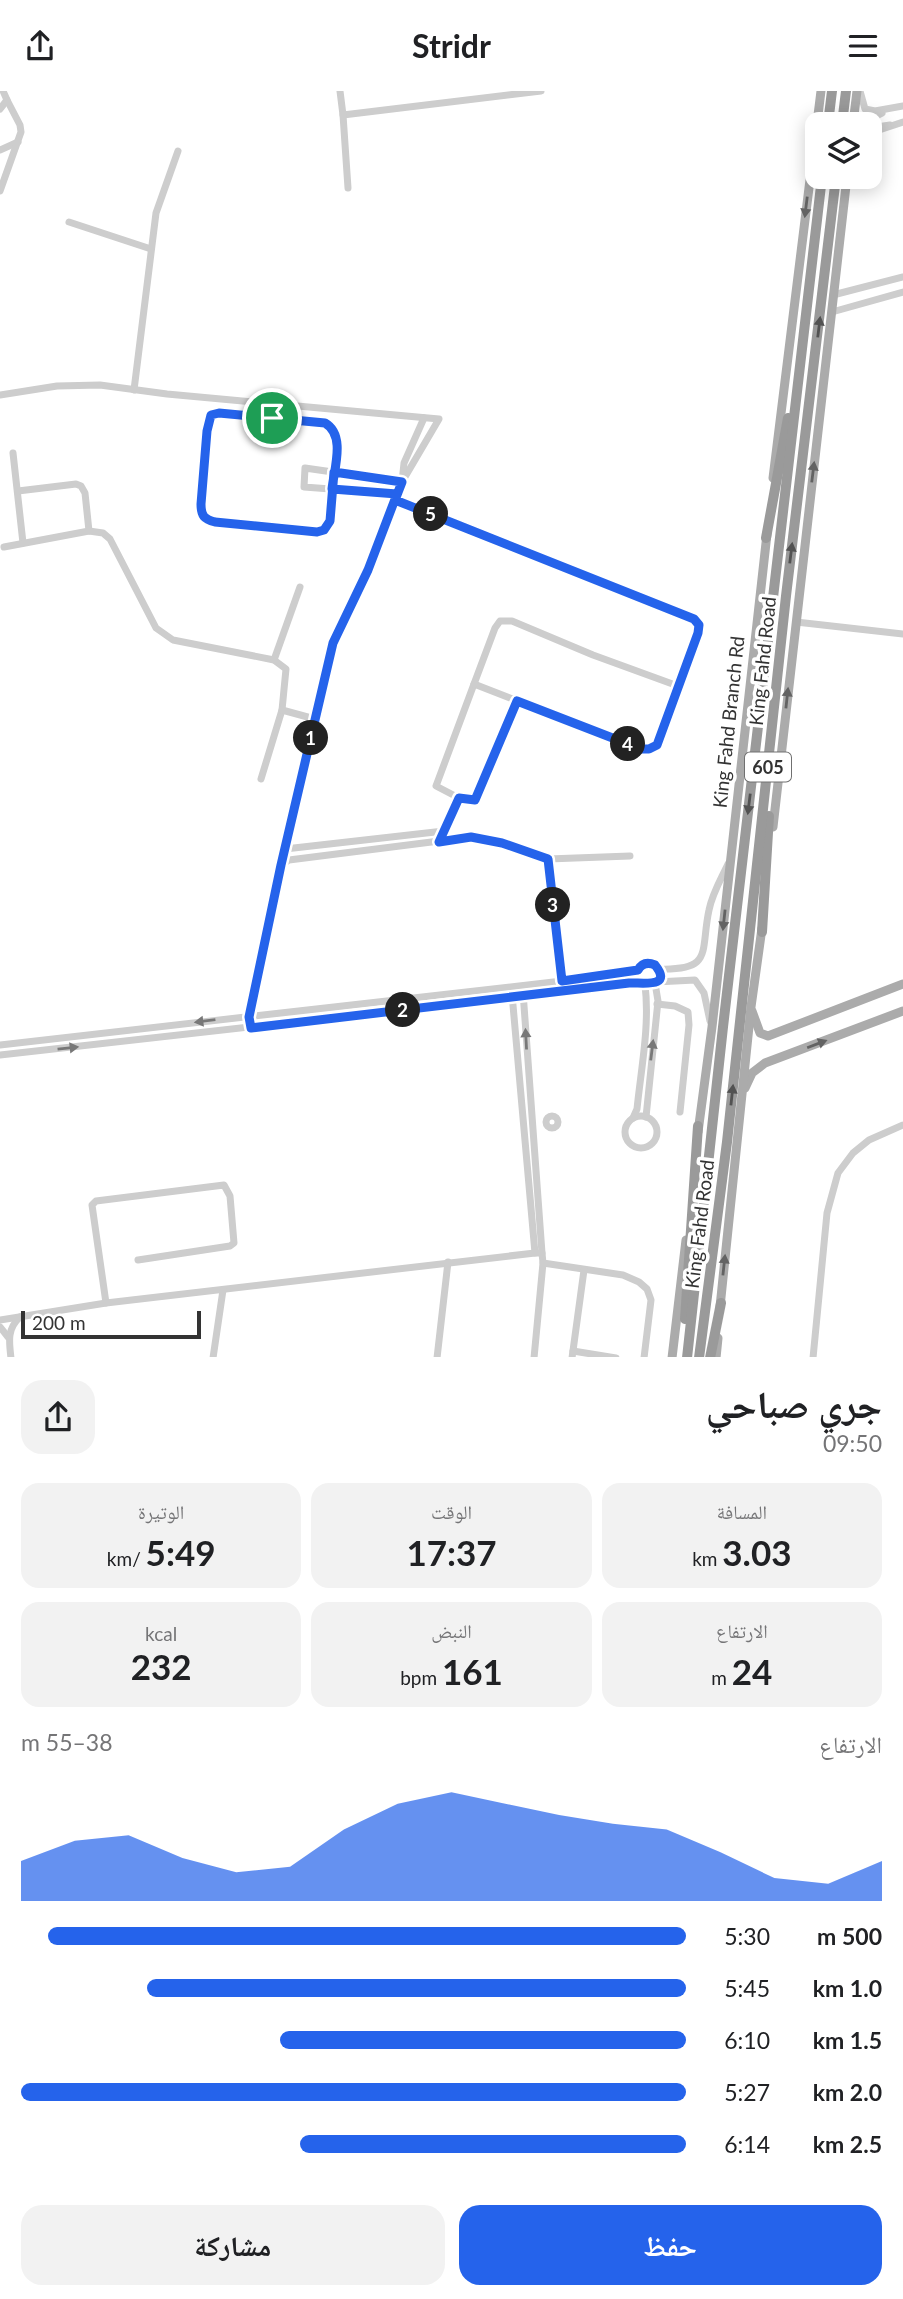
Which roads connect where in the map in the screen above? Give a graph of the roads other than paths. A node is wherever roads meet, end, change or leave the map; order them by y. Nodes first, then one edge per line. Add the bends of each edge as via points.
1 (340, 91) edge
2 (460, 91) edge
3 (541, 91) edge
4 (821, 91) edge
5 (832, 91) edge
6 (846, 91) edge
7 (858, 91) edge
8 (2, 92) edge
9 (7, 100) junction
10 (461, 100) junction
11 (903, 106) edge
12 (0, 109) edge
13 (889, 109) junction
14 (829, 112) edge
15 (843, 112) edge
16 (855, 112) edge
17 (343, 115) junction
18 (903, 122) edge
19 (890, 125) junction
20 (882, 128) edge
21 (18, 142) junction
22 (0, 150) edge
23 (178, 151) dead end
24 (348, 188) dead end
25 (821, 189) edge
26 (835, 189) edge
27 (846, 189) edge
28 (0, 191) edge
29 (69, 222) dead end
30 (151, 249) junction
31 (903, 277) edge
32 (903, 292) edge
33 (833, 295) junction
34 (806, 312) junction
35 (832, 312) junction
36 (134, 390) junction
37 (0, 395) edge
38 (424, 418) junction
39 (13, 453) dead end
40 (334, 472) junction
41 (402, 482) junction
42 (332, 489) junction
43 (18, 491) junction
44 (396, 497) junction
45 (89, 531) junction
46 (766, 538) junction
47 (23, 543) junction
48 (4, 547) dead end
49 (300, 587) dead end
50 (796, 622) junction
51 (903, 634) edge
52 (274, 660) junction
53 (778, 670) junction
54 (474, 684) junction
55 (678, 686) junction
56 (517, 701) junction
57 (282, 710) junction
58 (315, 719) junction
59 (261, 779) dead end
60 (459, 798) junction
61 (444, 831) junction
62 (439, 842) junction
63 (285, 849) junction
64 (630, 856) dead end
65 (731, 857) junction
66 (548, 859) junction
67 (281, 865) junction
68 (762, 932) junction
69 (658, 969) junction
70 (638, 970) junction
71 (562, 981) junction
72 (655, 983) junction
73 (643, 984) junction
74 (903, 984) edge
75 (523, 985) junction
76 (511, 987) junction
77 (523, 996) junction
78 (512, 997) junction
79 (657, 1006) junction
80 (751, 1007) junction
81 (903, 1011) edge
82 (249, 1017) junction
83 (712, 1027) junction
84 (251, 1028) junction
85 (645, 1028) junction
86 (655, 1029) junction
87 (0, 1045) edge
88 (0, 1055) edge
89 (640, 1074) junction
90 (649, 1075) junction
91 (743, 1092) junction
92 (680, 1112) dead end
93 (633, 1118) junction
94 (646, 1118) junction
95 (527, 1121) junction
96 (547, 1121) dead end
97 (903, 1125) edge
98 (698, 1126) junction
99 (538, 1253) junction
100 (138, 1260) dead end
101 (449, 1262) junction
102 (543, 1262) junction
103 (584, 1270) junction
104 (223, 1290) junction
105 (721, 1303) junction
106 (106, 1304) junction
107 (20, 1317) junction
108 (0, 1320) edge
109 (0, 1327) edge
110 (8, 1337) junction
111 (572, 1354) edge
112 (10, 1357) edge
113 (213, 1357) edge
114 (437, 1357) edge
115 (534, 1357) edge
116 (616, 1357) edge
117 (644, 1357) edge
118 (672, 1357) edge
119 (685, 1357) edge
120 (699, 1357) edge
121 (710, 1357) edge
122 (716, 1357) edge
123 (813, 1357) edge

1 - 17 street
2 - 10 street
3 - 10 street
4 -> 46 main road, King Fahd Branch Rd
5 - 14 highway
6 - 15 highway
7 - 13 street via 864,109
7 - 16 main road
8 - 9 street
9 - 12 street
9 - 21 street via 20,125
10 - 17 street
11 - 13 street
13 - 19 street via 874,121 877,127
17 - 24 street
18 - 19 street
19 - 20 street
21 - 22 street
21 - 28 street
23 - 30 street via 156,213
25 - 34 highway, King Fahd Road / 605
53 -> 26 highway, King Fahd Road / 605
27 - 33 main road
29 - 30 street
30 - 36 street
31 - 33 street
32 - 35 street
33 - 35 main road
34 - 46 highway
34 -> 119 highway, King Fahd Road / 605
50 -> 35 main road
36 - 37 street via 57,386
36 - 38 street
38 - 41 street via 404,463
38 - 41 street via 439,419
39 - 43 street
40 - 41 street
40 - 42 street
40 - 42 street via 305,468 304,487
40 - 42 street via 337,438 325,423 219,413 208,420 201,504 205,519 317,532 330,521
41 - 44 street
42 - 44 street
43 - 45 street via 81,486
43 - 47 street
44 - 55 street via 691,617 699,625 698,633
44 - 58 street via 333,643
45 - 47 street
45 - 52 street via 110,539 156,628 173,640
46 - 65 main road, King Fahd Branch Rd
47 - 48 street
49 - 52 street
50 - 51 street
68 -> 50 main road
52 - 57 street via 287,674
53 - 68 highway
120 -> 53 highway, King Fahd Road / 605
54 - 55 street via 495,628 500,621 512,621
54 - 56 street
54 - 60 street via 436,786
55 - 56 street via 657,745 649,749
56 - 60 street via 475,800
57 - 58 street
57 - 59 street
58 - 63 street
60 - 61 street
61 - 62 street
61 - 63 street
62 - 66 street via 471,837
62 - 67 street via 289,860
63 - 67 street
64 - 66 street
65 - 69 street via 709,906 700,959 679,970
65 -> 83 main road, King Fahd Branch Rd
66 - 71 street
67 - 82 street
68 - 80 main road
69 - 70 street via 649,963
69 - 72 street
70 - 71 street
70 - 73 street
71 - 75 street
72 - 73 street
72 - 79 street
72 - 83 street via 695,980 704,993
73 - 77 street
73 - 85 street
74 - 80 main road via 768,1036 760,1033
75 - 76 street
75 - 77 street
76 - 78 street
76 - 82 street
77 - 78 street
95 -> 77 street
78 - 84 street
78 - 95 street
79 - 86 street
79 - 92 street via 688,1012
80 - 91 main road
91 -> 81 main road via 752,1073 765,1063
82 - 84 street
82 -> 87 street
83 - 98 main road, King Fahd Branch Rd
88 -> 84 street
85 - 86 street
85 - 89 street
90 -> 86 street
89 - 90 street
89 - 93 street
90 - 94 street
105 -> 91 main road
93 - 94 street
93 - 94 street via 626,1136 632,1145 643,1148 656,1136 654,1125
95 - 96 street
95 - 99 street
97 - 123 street via 869,1140 838,1173 827,1213
98 - 118 main road, King Fahd Branch Rd
98 - 119 highway
99 - 101 street
99 - 102 street
100 - 106 street via 234,1243 230,1196 224,1185 92,1205
101 - 104 street
101 - 114 street
102 - 103 street
102 - 115 street
103 - 111 street
103 - 117 street via 623,1275 647,1289 651,1300
104 - 106 street
104 - 113 street
105 - 121 highway
105 - 122 main road
106 - 107 street
107 - 108 street
107 - 110 street
109 - 110 street
110 - 112 street
111 - 116 street

